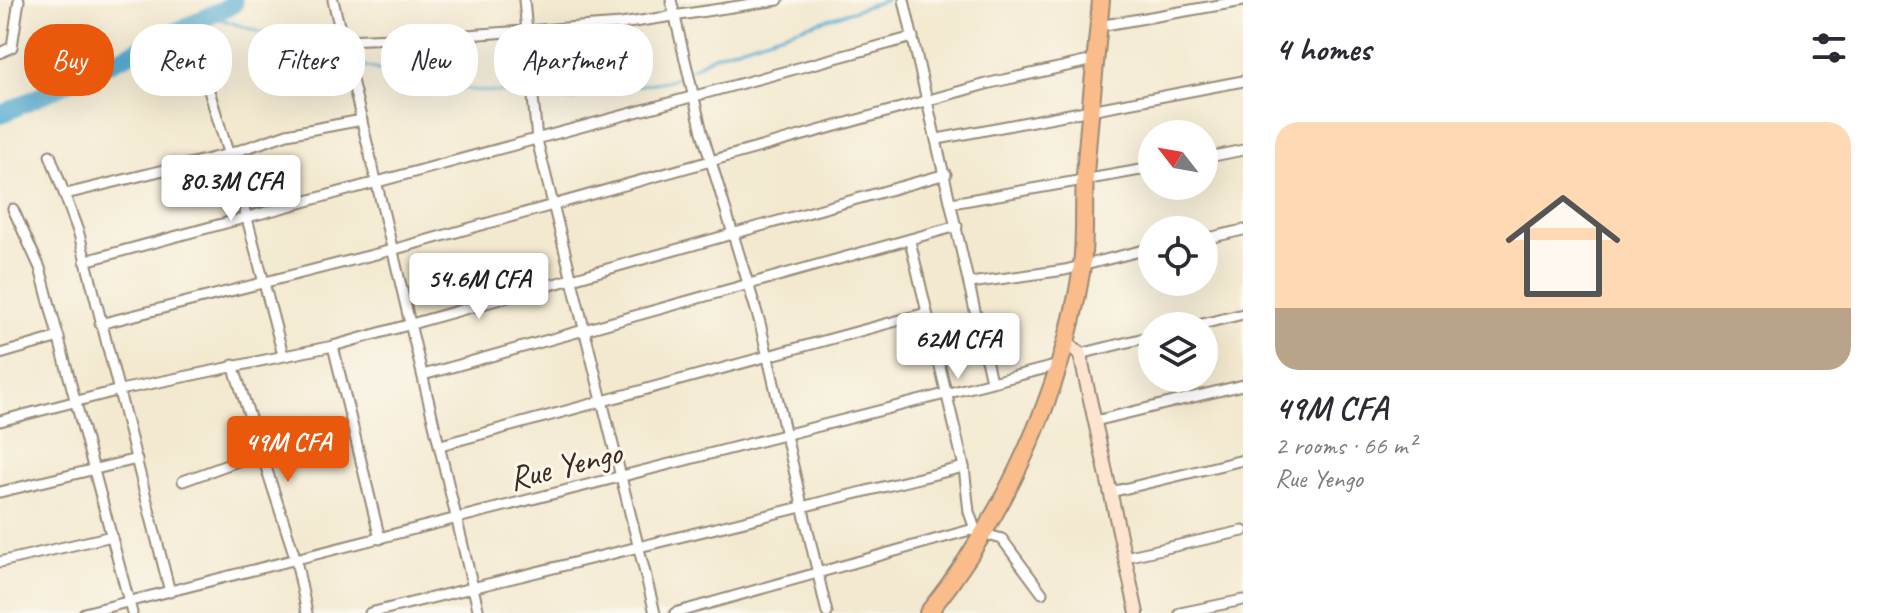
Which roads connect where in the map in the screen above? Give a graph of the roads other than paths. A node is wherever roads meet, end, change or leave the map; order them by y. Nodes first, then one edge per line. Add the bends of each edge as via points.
1 (19, 0) edge
2 (333, 0) edge
3 (524, 0) edge
4 (671, 0) edge
5 (778, 0) edge
6 (1101, 0) edge
7 (908, 1) edge
8 (1243, 1) edge
9 (675, 17) junction
10 (340, 24) edge
11 (527, 24) edge
12 (596, 24) edge
13 (1099, 26) junction
14 (494, 32) edge
15 (913, 37) junction
16 (365, 39) edge
17 (0, 53) edge
18 (1094, 60) junction
19 (1243, 81) edge
20 (211, 96) edge
21 (357, 96) edge
22 (533, 96) edge
23 (694, 97) junction
24 (928, 100) junction
25 (1090, 109) junction
26 (362, 120) junction
27 (938, 139) junction
28 (537, 140) junction
29 (1243, 150) edge
30 (229, 154) junction
31 (50, 155) dead end
32 (1218, 155) edge
33 (712, 162) junction
34 (1138, 171) edge
35 (946, 174) junction
36 (1085, 180) junction
37 (375, 184) junction
38 (66, 194) junction
39 (952, 203) junction
40 (554, 206) junction
41 (13, 209) dead end
42 (247, 218) junction
43 (957, 226) junction
44 (1243, 230) edge
45 (733, 234) junction
46 (1218, 236) edge
47 (910, 241) junction
48 (392, 250) junction
49 (1138, 251) edge
50 (85, 261) junction
51 (1082, 263) junction
52 (572, 276) junction
53 (262, 283) junction
54 (970, 283) junction
55 (749, 286) junction
56 (926, 313) junction
57 (1243, 314) edge
58 (1218, 320) edge
59 (410, 323) junction
60 (100, 324) junction
61 (586, 329) junction
62 (59, 337) junction
63 (1138, 340) edge
64 (1066, 342) junction
65 (333, 346) junction
66 (0, 354) edge
67 (1080, 354) junction
68 (283, 355) junction
69 (767, 357) junction
70 (233, 365) junction
71 (1059, 365) junction
72 (423, 375) junction
73 (991, 381) junction
74 (1243, 385) edge
75 (120, 390) junction
76 (944, 393) junction
77 (76, 400) junction
78 (604, 402) junction
79 (0, 421) edge
80 (1095, 421) junction
81 (785, 433) junction
82 (441, 445) junction
83 (260, 453) junction
84 (137, 459) junction
85 (1243, 460) edge
86 (964, 467) junction
87 (94, 470) junction
88 (624, 476) junction
89 (183, 481) dead end
90 (0, 492) edge
91 (1111, 492) junction
92 (801, 507) junction
93 (459, 519) junction
94 (981, 531) junction
95 (1243, 531) edge
96 (112, 536) junction
97 (380, 539) junction
98 (640, 547) junction
99 (1125, 557) junction
100 (296, 560) junction
101 (0, 562) edge
102 (815, 573) junction
103 (474, 585) junction
104 (170, 592) junction
105 (1042, 593) dead end
106 (1243, 600) edge
107 (131, 608) edge
108 (84, 613) edge
109 (307, 613) edge
110 (370, 613) edge
111 (479, 613) edge
112 (655, 613) edge
113 (675, 613) edge
114 (827, 613) edge
115 (928, 613) edge
116 (1137, 613) edge
117 (1180, 613) edge

1 - 17 street via 12,47
2 - 10 street
3 - 11 street
4 - 9 street
5 - 9 street
6 - 13 highway
7 - 15 street
8 - 13 street
9 - 12 street
9 - 23 street
13 - 18 highway
14 - 16 street
15 - 23 street
15 - 24 street
18 - 24 street
18 - 25 highway
19 - 25 street
20 - 30 street
21 - 26 street
22 - 28 street
23 - 28 street
23 - 33 street
24 - 27 street
24 - 33 street
25 - 27 street
25 - 36 highway
26 - 30 street via 287,134
26 - 37 street
27 - 35 street
28 - 37 street
28 - 40 street
29 - 32 street
30 - 38 street
30 - 42 street
31 - 38 street
33 - 40 street
33 - 45 street
34 - 36 street
35 - 39 street
35 - 45 street
36 - 39 street
36 - 51 highway
37 - 42 street
37 - 48 street
38 - 50 street
39 - 43 street
40 - 48 street
40 - 52 street
41 - 62 street via 35,255
42 - 50 street
42 - 53 street
43 - 47 street
43 - 54 street
44 - 46 street
45 - 52 street
45 - 55 street
47 - 55 street
47 - 56 street
48 - 53 street
48 - 59 street
49 - 51 street
50 - 60 street
51 - 54 street
51 - 64 highway
52 - 59 street
52 - 61 street
53 - 60 street
53 - 68 street
54 - 73 street
55 - 61 street
55 - 69 street
56 - 69 street
56 - 76 street
57 - 58 street
59 - 65 street
59 - 72 street
60 - 75 street
61 - 72 street
61 - 78 street
62 - 66 street
62 - 77 street
63 - 67 street
64 - 67 main road
64 - 71 highway
65 - 68 street
65 - 97 street
67 - 80 main road
68 - 70 street
69 - 78 street
69 - 81 street
70 - 75 street
70 - 83 street
71 - 73 street, Rue Yengo
71 - 94 highway
72 - 82 street
73 - 76 street, Rue Yengo
74 - 80 street
75 - 77 street
75 - 84 street
76 - 81 street, Rue Yengo
76 - 86 street
77 - 79 street
77 - 87 street
78 - 82 street
78 - 88 street
80 - 91 main road
81 - 88 street, Rue Yengo
81 - 92 street
82 - 93 street
83 - 89 street
83 - 100 street
84 - 87 street
84 - 104 street
85 - 91 street
86 - 92 street
86 - 94 street via 969,512
87 - 90 street
87 - 96 street
88 - 93 street, Rue Yengo
88 - 98 street
91 - 99 main road
92 - 98 street
92 - 102 street
93 - 97 street, Rue Yengo
93 - 103 street
94 - 102 street
94 - 105 street via 1002,539
94 - 115 highway
95 - 99 street
96 - 101 street
96 - 107 street
97 - 100 street, Rue Yengo
98 - 103 street
98 - 112 street
99 - 116 main road
100 - 104 street, Rue Yengo
100 - 109 street
102 - 113 street
102 - 114 street
103 - 110 street
103 - 111 street
104 - 107 street, Rue Yengo
106 - 117 street
107 - 108 street, Rue Yengo

